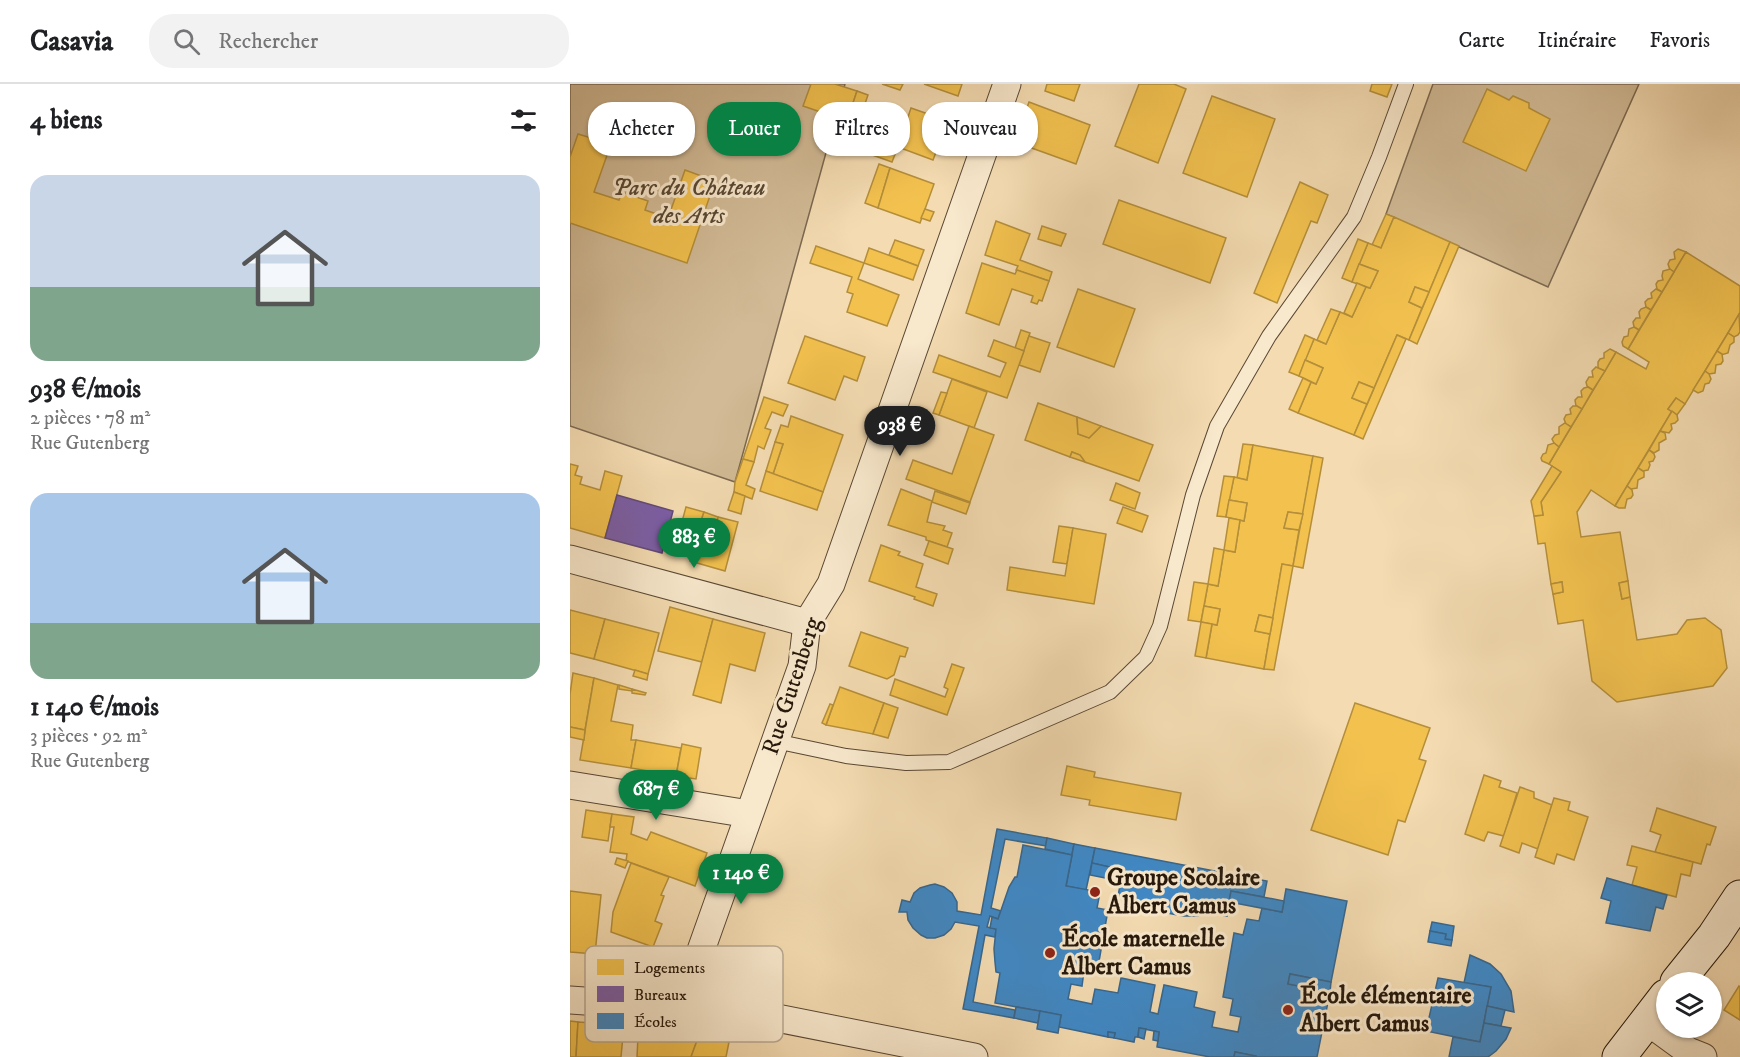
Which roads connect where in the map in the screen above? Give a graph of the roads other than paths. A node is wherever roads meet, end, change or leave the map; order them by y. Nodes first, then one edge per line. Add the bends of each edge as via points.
1 (1007, 84) edge
2 (1406, 84) edge
3 (570, 559) edge
4 (807, 623) junction
5 (775, 741) junction
6 (570, 785) edge
7 (749, 813) junction
8 (1740, 897) edge
9 (702, 946) edge
10 (1685, 972) edge
11 (570, 1000) edge
12 (585, 1001) edge
13 (1656, 1010) edge
14 (783, 1019) edge
15 (1678, 1038) edge
16 (974, 1057) edge
17 (1619, 1057) edge
18 (1702, 1057) edge

1 - 4 street, Rue Gutenberg via 831,584
2 - 5 lane via 1354,217 1269,336 1217,426 1193,495 1160,626 1146,657 1110,692 949,762 906,763 846,756
3 - 4 street
4 - 5 street, Rue Gutenberg via 802,666
5 - 7 street, Rue Gutenberg
6 - 7 street
7 - 9 street, Rue Gutenberg
8 - 10 street
11 - 12 street
13 - 17 street
14 - 16 street
15 - 18 street via 1688,1051

